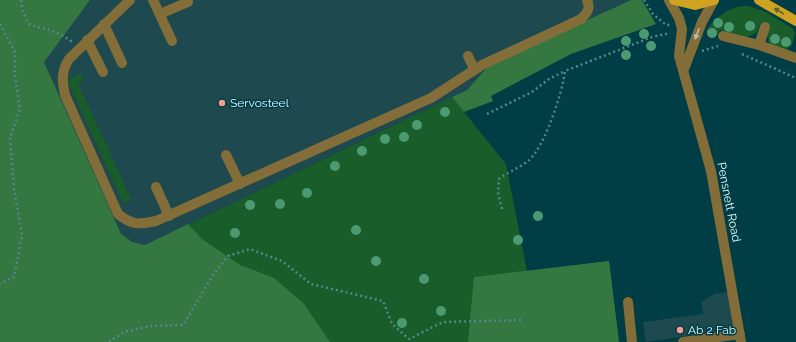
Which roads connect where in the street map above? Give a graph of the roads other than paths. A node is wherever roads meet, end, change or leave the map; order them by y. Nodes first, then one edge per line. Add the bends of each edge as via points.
1 (130, 0) edge
2 (153, 0) edge
3 (587, 0) edge
4 (669, 0) edge
5 (674, 0) edge
6 (714, 0) edge
7 (759, 0) edge
8 (188, 2) dead end
9 (160, 14) junction
10 (796, 21) edge
11 (104, 24) junction
12 (765, 27) dead end
13 (87, 40) junction
14 (172, 41) dead end
15 (722, 41) road end
16 (759, 45) junction
17 (795, 55) edge
18 (468, 56) dead end
19 (122, 63) dead end
20 (684, 69) junction
21 (474, 70) junction
22 (103, 72) dead end
23 (226, 155) dead end
24 (240, 184) junction
25 (156, 187) dead end
26 (169, 216) junction
27 (628, 302) dead end
28 (741, 338) edge
29 (632, 342) edge
30 (683, 342) edge

1 - 11 street
2 - 9 street
3 - 21 street via 590,5 588,12 581,19
4 - 20 street, Pensnett Road via 679,18 680,56
5 - 6 main road via 694,5
6 -> 20 street via 702,22
10 -> 7 main road
8 - 9 street
9 - 14 street
11 - 13 street
11 - 19 street
12 - 16 street
13 - 22 street
13 - 26 street via 68,59 62,69 62,79 65,95 118,214 129,222 142,224
15 - 16 street
16 - 17 street
18 - 21 street
20 - 28 street, Pensnett Road via 711,171
21 - 24 street
23 - 24 street
24 - 26 street
25 - 26 street
27 - 29 street
28 - 30 street

